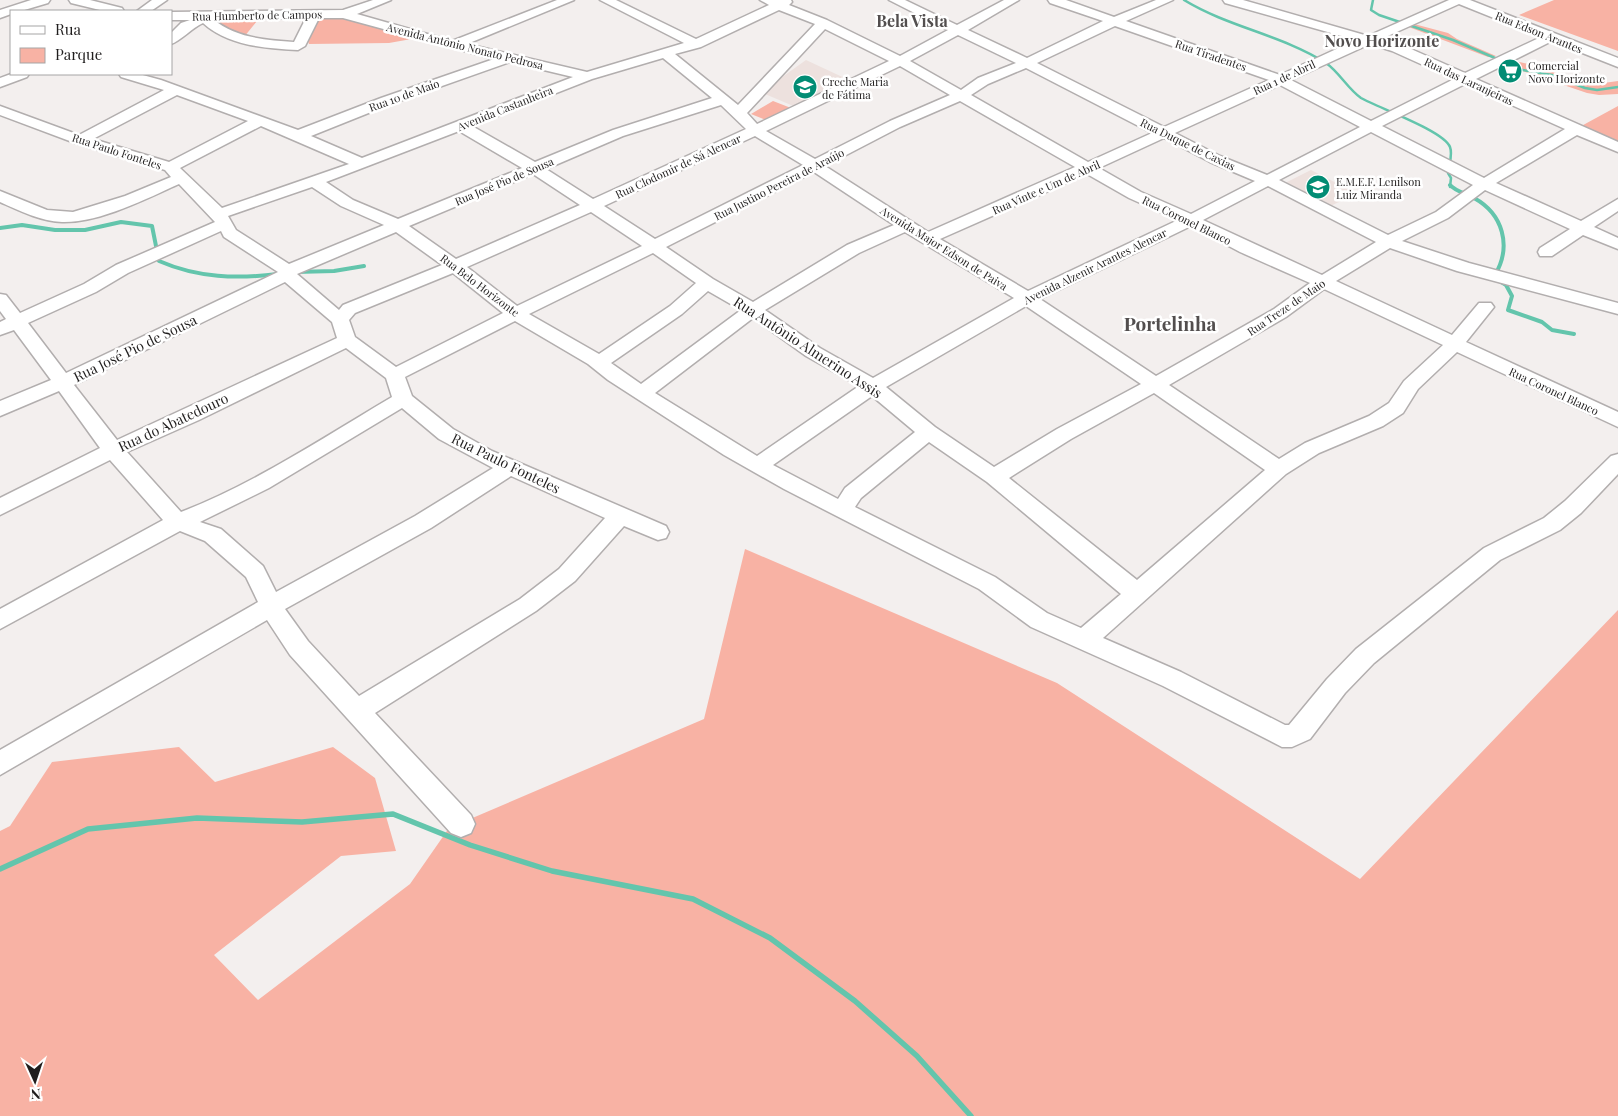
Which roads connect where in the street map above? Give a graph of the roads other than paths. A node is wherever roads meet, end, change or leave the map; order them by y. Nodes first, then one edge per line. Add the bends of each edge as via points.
1 (44, 0) edge
2 (161, 0) edge
3 (172, 0) edge
4 (385, 0) edge
5 (568, 0) edge
6 (606, 0) edge
7 (766, 0) edge
8 (895, 0) edge
9 (1013, 0) edge
10 (1054, 0) edge
11 (1166, 0) edge
12 (1229, 0) edge
13 (1459, 0) edge
14 (81, 1) edge
15 (785, 2) edge
16 (13, 10) edge
17 (114, 10) edge
18 (145, 10) edge
19 (315, 14) junction
20 (344, 14) junction
21 (175, 16) edge
22 (203, 17) junction
23 (823, 22) junction
24 (1112, 22) junction
25 (958, 30) junction
26 (1551, 37) junction
27 (172, 39) edge
28 (1371, 39) junction
29 (696, 44) junction
30 (453, 45) junction
31 (665, 53) junction
32 (509, 58) junction
33 (900, 62) junction
34 (1027, 63) junction
35 (1618, 63) edge
36 (20, 75) edge
37 (129, 75) edge
38 (587, 76) junction
39 (1280, 78) junction
40 (1463, 79) junction
41 (0, 83) edge
42 (174, 91) junction
43 (962, 95) junction
44 (722, 100) junction
45 (0, 110) edge
46 (739, 113) junction
47 (261, 120) junction
48 (461, 126) junction
49 (1374, 127) junction
50 (755, 130) junction
51 (1574, 130) junction
52 (1164, 133) junction
53 (299, 135) junction
54 (80, 140) junction
55 (1618, 148) edge
56 (362, 164) junction
57 (815, 166) junction
58 (534, 168) junction
59 (1091, 168) junction
60 (175, 173) junction
61 (1269, 181) junction
62 (316, 182) junction
63 (1474, 192) junction
64 (0, 196) edge
65 (1618, 204) edge
66 (592, 205) junction
67 (222, 219) junction
68 (1191, 220) junction
69 (397, 225) junction
70 (906, 226) junction
71 (1582, 228) junction
72 (927, 239) junction
73 (1388, 242) junction
74 (1618, 244) edge
75 (652, 246) junction
76 (1546, 252) dead end
77 (454, 265) junction
78 (288, 272) junction
79 (1323, 282) junction
80 (707, 283) junction
81 (1027, 298) junction
82 (0, 299) edge
83 (1485, 307) dead end
84 (1618, 309) edge
85 (753, 310) junction
86 (516, 313) junction
87 (340, 320) junction
88 (9, 325) edge
89 (346, 340) junction
90 (1455, 344) junction
91 (599, 363) junction
92 (396, 375) junction
93 (64, 382) junction
94 (1153, 385) junction
95 (873, 386) junction
96 (643, 392) junction
97 (403, 399) junction
98 (0, 409) edge
99 (1618, 420) edge
100 (928, 432) junction
101 (113, 450) junction
102 (1618, 461) edge
103 (758, 465) junction
104 (510, 467) junction
105 (1279, 469) junction
106 (994, 477) junction
107 (0, 507) edge
108 (842, 510) junction
109 (620, 516) junction
110 (178, 522) junction
111 (658, 532) dead end
112 (1136, 593) junction
113 (271, 606) junction
114 (0, 620) edge
115 (1084, 640) junction
116 (357, 711) junction
117 (0, 762) edge
118 (462, 824) dead end

1 - 16 street
2 - 18 street
3 - 21 street
4 - 20 street
5 - 30 street
6 - 29 street
7 - 15 street, Rua Coronel Blanco
8 - 25 street, Rua Duque de Caxias
9 - 25 street, Rua Clodomir de Sá Alencar
10 - 24 street, Rua Tiradentes
11 - 24 street, Rua Justino Pereira de Araújo
12 - 28 street, Rua das Laranjeiras
13 - 26 street, Rua Edson Arantes
13 - 28 street, Rua 1 de Abril
14 - 17 street
15 - 23 street, Rua Coronel Blanco
15 - 29 street, Avenida Castanheira
19 - 20 street, Rua Humberto de Campos
19 - 22 street, Rua Humberto de Campos
19 - 22 street via 298,46 248,41 221,30
20 - 30 street, Avenida Antônio Nonato Pedrosa
21 - 22 street, Rua Humberto de Campos
22 - 27 street via 186,26
23 - 33 street, Rua Coronel Blanco
23 - 46 street
24 - 34 street, Rua Justino Pereira de Araújo
24 - 39 street, Rua Tiradentes
25 - 33 street, Rua Clodomir de Sá Alencar
25 - 34 street, Rua Duque de Caxias
26 - 35 street, Rua Edson Arantes
26 - 40 street, Avenida Alzenir Arantes Alencar
28 - 39 street, Rua 1 de Abril
28 - 40 street, Rua das Laranjeiras
29 - 31 street, Avenida Castanheira
30 - 32 street, Avenida Antônio Nonato Pedrosa
31 - 38 street, Avenida Castanheira
31 - 44 street, Avenida Major Edson de Paiva
32 - 38 street, Avenida Antônio Nonato Pedrosa
32 - 53 street, Rua 10 de Maio via 403,94
33 - 43 street, Rua Coronel Blanco
33 - 50 street, Rua Clodomir de Sá Alencar
34 - 43 street, Rua Justino Pereira de Araújo via 996,75
34 - 52 street, Rua Duque de Caxias
36 - 41 street
37 - 42 street
38 - 48 street, Avenida Castanheira
39 - 49 street, Rua Tiradentes via 1288,85
39 - 52 street, Rua 1 de Abril
40 - 49 street, Avenida Alzenir Arantes Alencar
40 - 51 street, Rua das Laranjeiras
42 - 47 street
42 - 54 street
43 - 57 street, Rua Justino Pereira de Araújo via 895,124
43 - 59 street, Rua Coronel Blanco
44 - 46 street, Avenida Major Edson de Paiva
44 - 58 street, Rua José Pio de Sousa via 618,133
45 - 54 street, Rua Paulo Fonteles
46 - 50 street, Avenida Major Edson de Paiva
47 - 53 street
47 - 60 street
48 - 56 street, Avenida Castanheira
48 - 58 street, Rua Antônio Almerino Assis
49 - 61 street, Avenida Alzenir Arantes Alencar
49 - 63 street, Rua Tiradentes via 1449,167
50 - 57 street, Avenida Major Edson de Paiva
50 - 66 street, Rua Clodomir de Sá Alencar
51 - 55 street, Rua das Laranjeiras
51 - 63 street, Rua Treze de Maio
52 - 59 street, Rua Vinte e Um de Abril
52 - 61 street, Rua Duque de Caxias
53 - 56 street
54 - 60 street, Rua Paulo Fonteles
56 - 62 street, Avenida Castanheira
57 - 70 street, Avenida Major Edson de Paiva
57 - 75 street, Rua Justino Pereira de Araújo
58 - 66 street, Rua Antônio Almerino Assis
58 - 69 street, Rua José Pio de Sousa
59 - 68 street, Rua Coronel Blanco via 1135,195
59 - 72 street, Rua Vinte e Um de Abril
60 - 64 street via 131,199 67,218 46,216
60 - 67 street, Rua Paulo Fonteles
61 - 68 street, Avenida Alzenir Arantes Alencar
61 - 73 street, Rua Duque de Caxias
62 - 67 street, Avenida Castanheira
62 - 69 street, Rua Belo Horizonte via 346,203
63 - 71 street
63 - 73 street, Rua Treze de Maio via 1442,215
65 - 71 street
66 - 75 street, Rua Antônio Almerino Assis
66 - 77 street, Rua Clodomir de Sá Alencar
67 - 78 street, Rua Paulo Fonteles via 230,233
67 - 88 street, Avenida Castanheira via 90,288
68 - 79 street, Rua Coronel Blanco
68 - 81 street, Avenida Alzenir Arantes Alencar
69 - 77 street, Rua Belo Horizonte
69 - 78 street, Rua José Pio de Sousa
70 - 72 street, Avenida Major Edson de Paiva
70 - 85 street via 852,249
71 - 74 street
71 - 76 street
72 - 81 street, Avenida Major Edson de Paiva
73 - 79 street, Rua Treze de Maio
73 - 84 street, Rua Duque de Caxias via 1486,274
75 - 80 street, Rua Antônio Almerino Assis
75 - 86 street, Rua Justino Pereira de Araújo
77 - 86 street, Rua Belo Horizonte
77 - 87 street, Rua Clodomir de Sá Alencar via 349,309
78 - 87 street, Rua Paulo Fonteles
78 - 93 street, Rua José Pio de Sousa
79 - 90 street, Rua Coronel Blanco
79 - 94 street, Rua Treze de Maio via 1280,314
80 - 85 street, Rua Antônio Almerino Assis
80 - 91 street via 676,310
81 - 94 street, Avenida Major Edson de Paiva
81 - 95 street, Avenida Alzenir Arantes Alencar
82 - 88 street
83 - 90 street
85 - 95 street, Rua Antônio Almerino Assis via 813,352
85 - 96 street
86 - 91 street, Rua Belo Horizonte
86 - 92 street, Rua Justino Pereira de Araújo
87 - 89 street
88 - 93 street
89 - 92 street
89 - 101 street, Rua do Abatedouro
90 - 99 street, Rua Coronel Blanco
90 - 105 street via 1411,385 1396,408 1376,421 1312,448
91 - 96 street, Rua Belo Horizonte
92 - 97 street
93 - 98 street, Rua José Pio de Sousa
93 - 101 street
94 - 105 street, Avenida Major Edson de Paiva
94 - 106 street, Rua Treze de Maio
95 - 100 street, Rua Antônio Almerino Assis
95 - 103 street, Avenida Alzenir Arantes Alencar
96 - 103 street, Rua Belo Horizonte
97 - 104 street, Rua Paulo Fonteles via 446,434
97 - 110 street via 262,483
100 - 106 street, Rua Antônio Almerino Assis
100 - 108 street via 853,493
101 - 107 street, Rua do Abatedouro
101 - 110 street
102 - 115 street, Rua Belo Horizonte via 1552,524 1492,554 1365,656 1336,686 1308,725 1292,736 1282,736 1266,729 1172,679
103 - 108 street, Rua Belo Horizonte
104 - 109 street, Rua Paulo Fonteles
104 - 113 street via 423,522
105 - 112 street
106 - 112 street, Rua Antônio Almerino Assis
108 - 115 street, Rua Belo Horizonte via 972,574 1040,620
109 - 111 street, Rua Paulo Fonteles
109 - 116 street via 568,575 528,605
110 - 113 street via 213,535 255,572
110 - 114 street
112 - 115 street
113 - 116 street via 299,648
113 - 117 street
116 - 118 street

